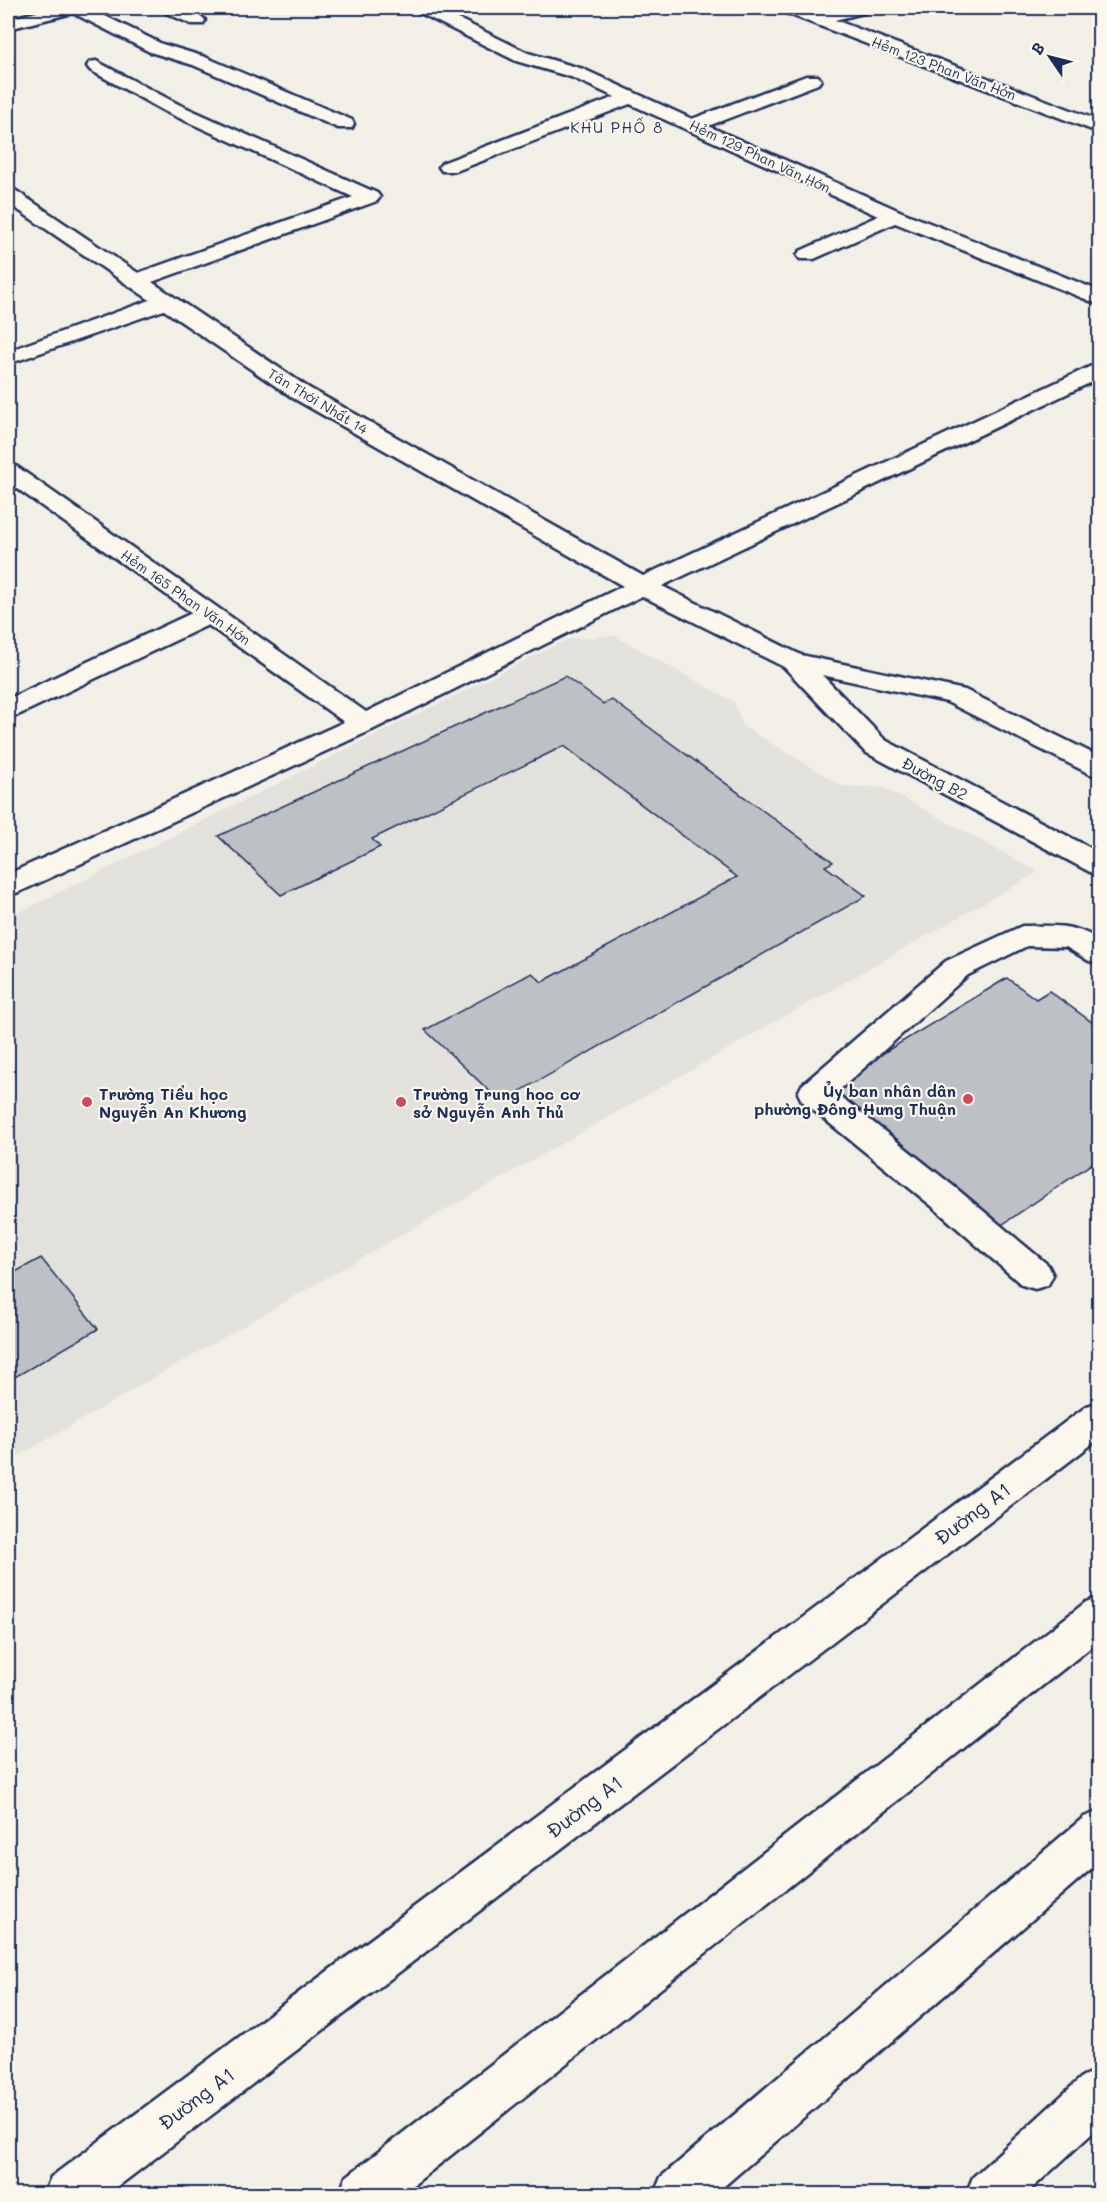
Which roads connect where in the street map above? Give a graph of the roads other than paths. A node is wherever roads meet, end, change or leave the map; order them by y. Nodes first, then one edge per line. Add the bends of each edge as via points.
1 (71, 8) edge
2 (77, 8) edge
3 (170, 8) edge
4 (424, 8) edge
5 (789, 8) edge
6 (861, 8) edge
7 (819, 19) junction
8 (197, 20) dead end
9 (8, 24) edge
10 (156, 48) junction
11 (136, 54) dead end
12 (116, 60) dead end
13 (812, 80) dead end
14 (632, 96) junction
15 (345, 124) dead end
16 (693, 125) junction
17 (1100, 128) edge
18 (449, 167) dead end
19 (8, 194) edge
20 (895, 216) junction
21 (807, 255) dead end
22 (136, 281) junction
23 (1100, 299) edge
24 (165, 302) junction
25 (8, 358) edge
26 (1100, 369) edge
27 (8, 471) edge
28 (642, 586) junction
29 (210, 614) junction
30 (793, 661) junction
31 (8, 709) edge
32 (364, 723) junction
33 (1100, 768) edge
34 (1100, 865) edge
35 (8, 885) edge
36 (1100, 954) edge
37 (1035, 1275) dead end
38 (1100, 1417) edge
39 (1100, 1615) edge
40 (1100, 1832) edge
41 (1100, 2093) edge
42 (68, 2194) edge
43 (363, 2194) edge
44 (678, 2194) edge
45 (990, 2194) edge

1 - 9 street
2 - 10 street
3 - 8 street
4 - 14 street, Hẻm 129 Phan Văn Hớn via 522,57 577,73
5 - 7 street, Hẻm 123 Phan Văn Hớn
6 - 7 street
7 - 17 street, Hẻm 123 Phan Văn Hớn
10 - 11 street
10 - 15 street via 199,61
12 - 22 street via 96,66 172,108 370,197
13 - 16 street
14 - 16 street, Hẻm 129 Phan Văn Hớn
14 - 18 street
16 - 20 street, Hẻm 129 Phan Văn Hớn
19 - 22 street, Tân Thới Nhất 14
20 - 21 street
20 - 23 street, Hẻm 129 Phan Văn Hớn
22 - 24 street, Tân Thới Nhất 14
24 - 25 street
24 - 28 street, Tân Thới Nhất 14 via 301,393
26 - 28 street
27 - 29 street, Hẻm 165 Phan Văn Hớn
28 - 30 street, Đường B2
28 - 32 street
29 - 31 street
29 - 32 street, Hẻm 165 Phan Văn Hớn
30 - 33 street, Đường B2 via 955,696
30 - 34 street, Đường B2 via 875,746
32 - 35 street
36 - 37 street via 1072,937 1022,936 957,968 814,1093
38 - 42 street, Đường A1
39 - 43 street
40 - 44 street
41 - 45 street

